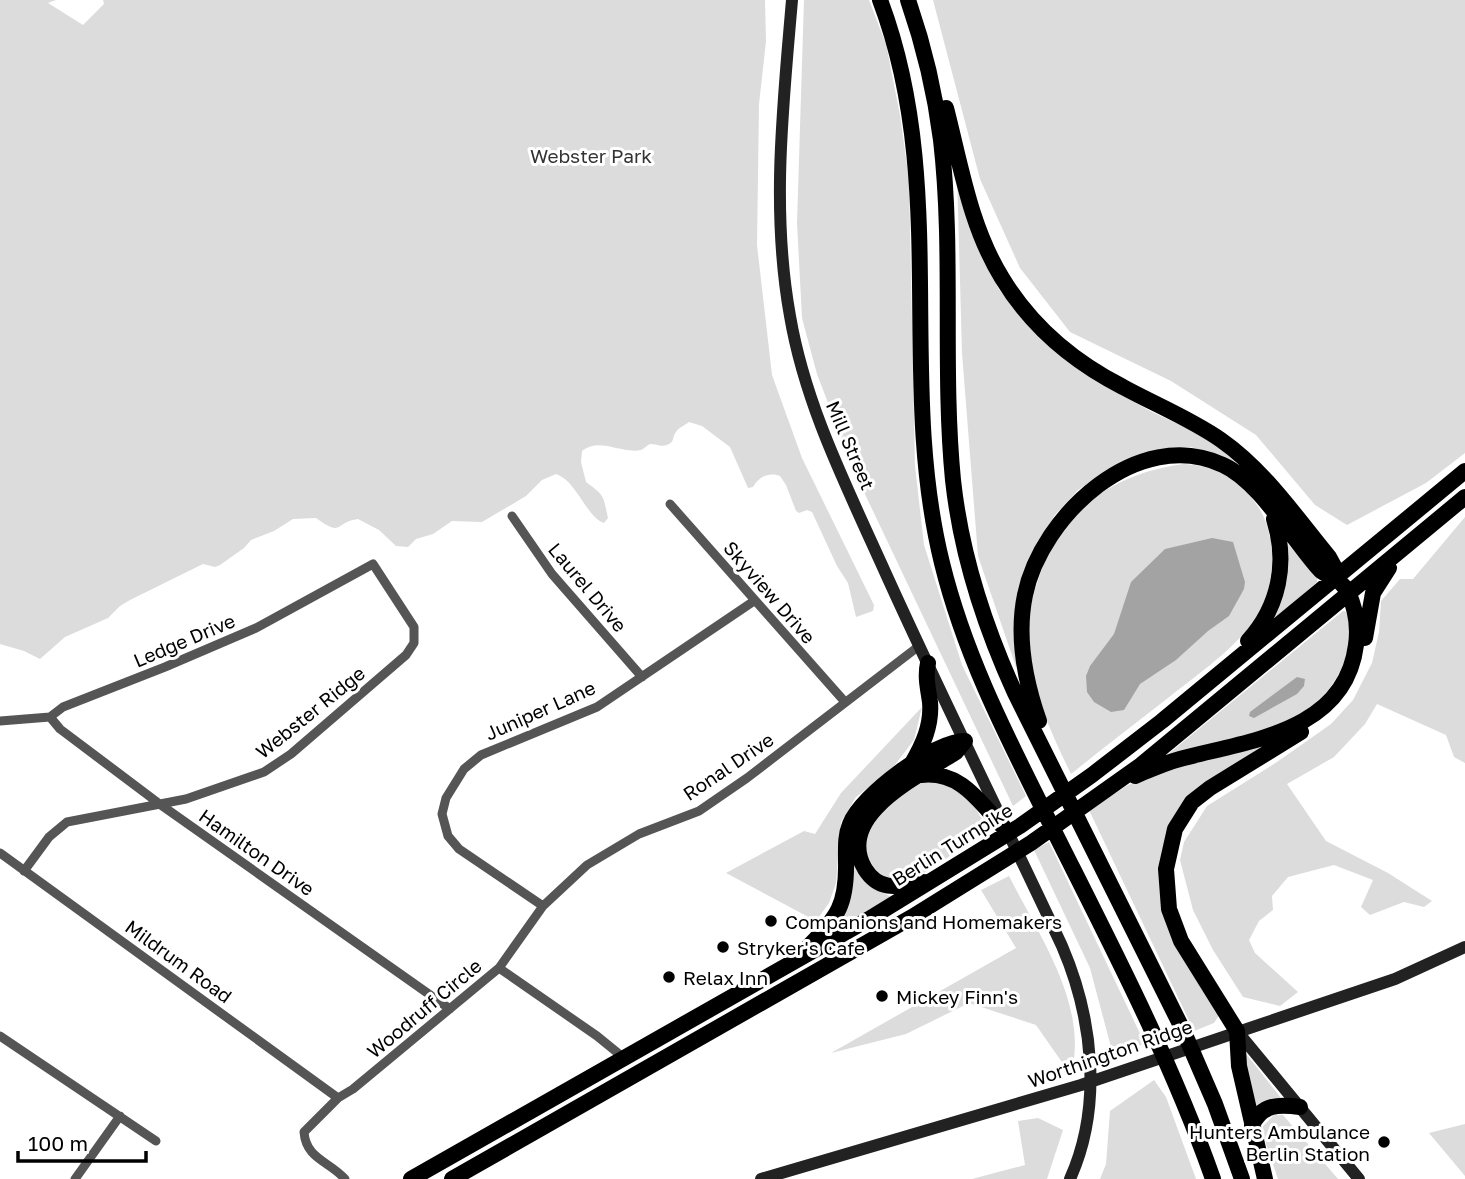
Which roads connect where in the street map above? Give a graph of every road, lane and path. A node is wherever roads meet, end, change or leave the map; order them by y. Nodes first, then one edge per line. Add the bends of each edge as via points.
1 (792, 0) edge
2 (880, 0) edge
3 (908, 0) edge
4 (924, 50) junction
5 (1465, 471) edge
6 (1465, 496) edge
7 (670, 503) dead end
8 (1269, 507) junction
9 (512, 516) dead end
10 (1405, 546) junction
11 (373, 564) joint
12 (1336, 578) junction
13 (1348, 594) junction
14 (754, 601) junction
15 (919, 646) junction
16 (1356, 651) junction
17 (928, 663) junction
18 (1226, 668) junction
19 (642, 677) junction
20 (845, 702) junction
21 (1322, 706) junction
22 (50, 717) junction
23 (0, 721) edge
24 (965, 741) junction
25 (1051, 764) junction
26 (914, 771) junction
27 (1113, 785) junction
28 (161, 805) junction
29 (993, 811) junction
30 (1009, 833) joint
31 (0, 853) edge
32 (24, 871) junction
33 (936, 880) junction
34 (543, 906) junction
35 (1465, 947) edge
36 (798, 959) junction
37 (499, 968) junction
38 (450, 1009) junction
39 (1237, 1031) junction
40 (0, 1036) edge
41 (624, 1058) junction
42 (1090, 1082) junction
43 (338, 1098) junction
44 (1300, 1107) junction
45 (120, 1116) junction
46 (1252, 1125) junction
47 (156, 1140) dead end
48 (75, 1179) edge
49 (345, 1179) edge
50 (411, 1179) edge
51 (452, 1179) edge
52 (761, 1179) edge
53 (1070, 1179) edge
54 (1213, 1179) edge
55 (1242, 1179) edge
56 (1265, 1179) edge
57 (1359, 1179) edge

1 - 15 main road, Mill Street via 779,187 791,325 814,410
2 - 54 highway via 902,75 915,153 924,436 936,540 950,595 990,704 1157,1039
3 - 4 highway
4 - 12 highway via 940,84 977,227 993,263 1024,309 1087,366 1205,429 1238,453 1329,557
4 - 25 highway via 944,172 950,422 958,512 992,640
5 - 12 highway, Berlin Turnpike
6 - 10 highway
7 - 14 street, Skyview Drive
8 - 12 highway via 1320,570
8 - 18 highway via 1280,545 1278,588 1266,618
8 - 25 highway via 1247,481 1223,465 1175,456 1117,474 1064,517 1033,568 1021,620 1024,666
9 - 19 street, Laurel Drive via 552,574
10 - 13 highway
10 - 16 highway via 1374,589 1366,636
11 - 22 street, Ledge Drive via 256,628 63,707
11 - 28 street, Webster Ridge via 414,627 414,643 406,655 264,772
12 - 13 highway
12 - 18 highway, Berlin Turnpike
13 - 16 highway via 1356,622
13 - 27 highway
14 - 19 street, Juniper Lane
14 - 20 street, Skyview Drive
15 - 17 main road, Mill Street
15 - 20 street, Ronal Drive
16 - 21 highway via 1345,681
17 - 24 main road, Mill Street
17 - 26 highway via 929,723
18 - 33 highway, Berlin Turnpike via 1074,788
19 - 34 street, Juniper Lane via 597,708 481,755 464,769 446,798 442,814 448,836 459,849
20 - 34 street, Ronal Drive via 699,811 639,834 587,865
21 - 27 highway via 1270,737 1181,759
21 - 39 highway via 1311,724 1290,740 1197,797 1171,841 1165,883 1173,922
22 - 23 street, Ledge Drive
22 - 28 street, Hamilton Drive
24 - 26 highway via 956,752
24 - 29 main road, Mill Street
25 - 55 highway via 1183,1030
26 - 29 highway via 955,780
26 - 33 highway via 870,814 860,833 859,851 867,871 886,886
26 - 36 highway via 868,799 854,816 846,838 841,907
27 - 51 highway via 934,904
28 - 32 street, Webster Ridge via 67,822 49,837
28 - 38 street, Hamilton Drive
29 - 30 highway
30 - 42 main road via 1077,986 1087,1033
31 - 32 street, Mildrum Road
32 - 43 street, Mildrum Road
33 - 36 highway, Berlin Turnpike
34 - 37 street, Ronal Drive
35 - 39 main road, Worthington Ridge via 1395,979
36 - 41 highway, Berlin Turnpike
37 - 38 street, Woodruff Circle
37 - 41 street, Woodruff Circle
38 - 43 street, Woodruff Circle
39 - 42 main road, Worthington Ridge
39 - 44 main road
39 - 46 highway via 1239,1066
40 - 45 street
41 - 50 highway, Berlin Turnpike
42 - 52 main road, Worthington Ridge
42 - 53 main road via 1085,1134
43 - 49 street, Woodruff Circle via 304,1132 305,1144
44 - 46 highway via 1268,1107
44 - 57 main road
45 - 47 street
45 - 48 street
46 - 56 highway

